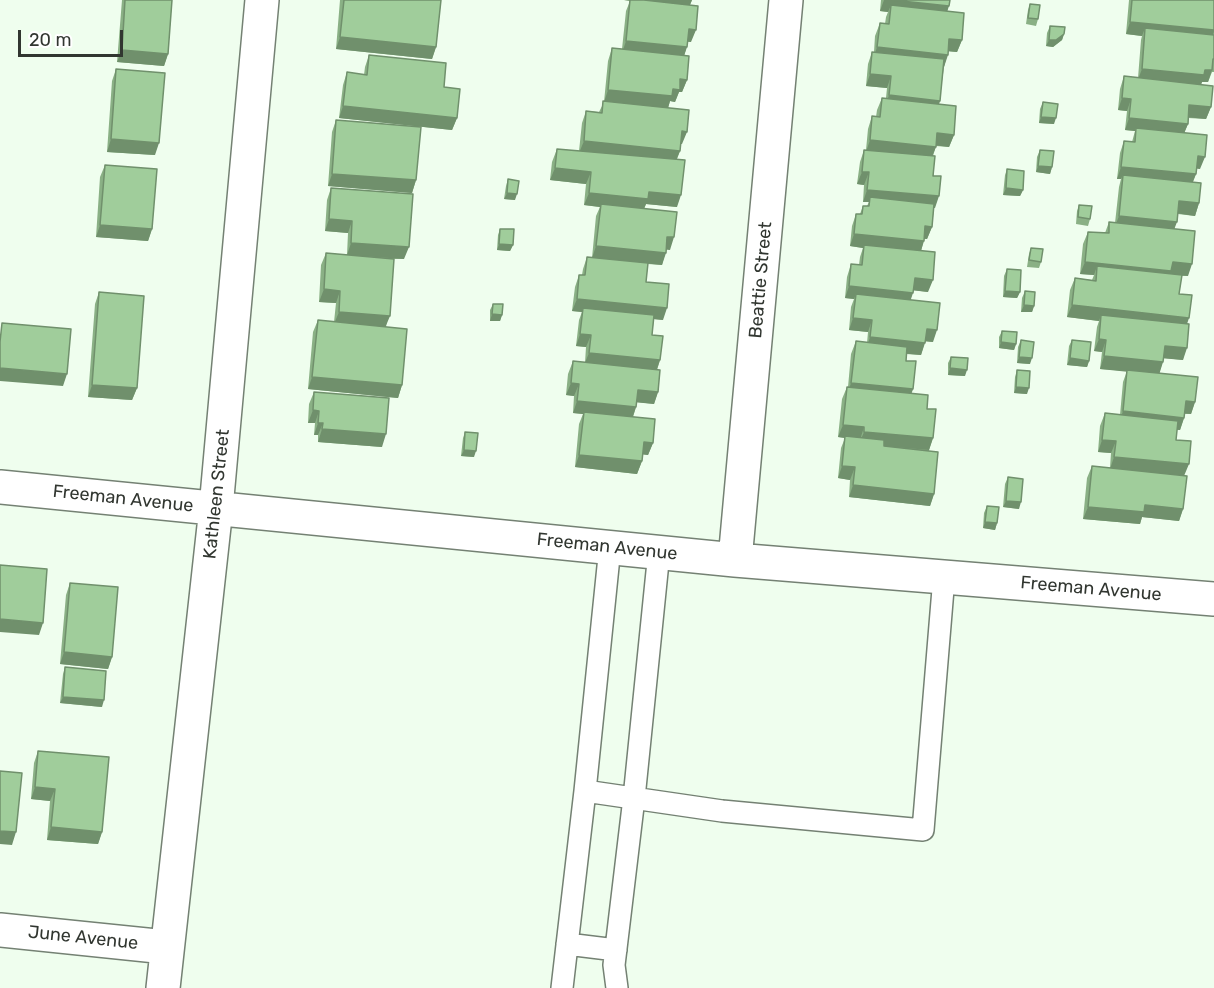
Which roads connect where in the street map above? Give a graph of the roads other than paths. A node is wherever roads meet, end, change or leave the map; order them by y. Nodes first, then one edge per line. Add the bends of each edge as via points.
1 (262, 0) edge
2 (786, 0) edge
3 (0, 487) edge
4 (216, 508) junction
5 (610, 547) junction
6 (659, 552) junction
7 (735, 560) junction
8 (944, 577) junction
9 (1214, 599) edge
10 (585, 791) junction
11 (634, 798) junction
12 (0, 930) edge
13 (567, 944) junction
14 (166, 947) junction
15 (616, 950) junction
16 (163, 988) edge
17 (562, 988) edge
18 (617, 988) edge

1 - 4 street, Kathleen Street
2 - 7 street, Beattie Street
3 - 4 street, Freeman Avenue
4 - 5 street, Freeman Avenue
4 - 14 street, Kathleen Street
5 - 6 street, Freeman Avenue
5 - 10 lane
6 - 7 street, Freeman Avenue
6 - 11 lane
7 - 8 street, Freeman Avenue
8 - 9 street, Freeman Avenue
8 - 11 lane via 923,830 722,811
10 - 11 lane
10 - 13 lane
11 - 15 lane
12 - 14 street, June Avenue
13 - 15 lane
13 - 17 lane
14 - 16 street, Kathleen Street
15 - 18 lane

